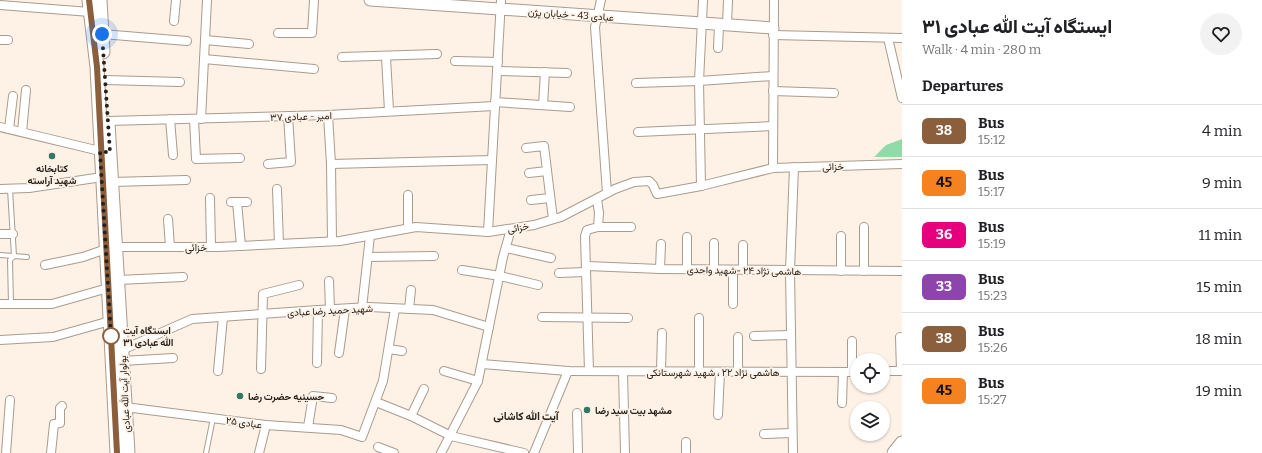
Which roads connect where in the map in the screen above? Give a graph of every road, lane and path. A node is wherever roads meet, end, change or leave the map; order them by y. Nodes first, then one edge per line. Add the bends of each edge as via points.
1 (100, 0) edge
2 (176, 0) edge
3 (207, 0) edge
4 (314, 0) edge
5 (370, 0) edge
6 (376, 0) edge
7 (601, 0) edge
8 (703, 0) edge
9 (728, 0) edge
10 (774, 0) edge
11 (443, 3) edge
12 (0, 5) edge
13 (500, 5) edge
14 (90, 6) edge
15 (598, 16) junction
16 (174, 21) dead end
17 (701, 23) junction
18 (723, 25) junction
19 (773, 32) junction
20 (102, 34) junction
21 (278, 34) dead end
22 (888, 38) junction
23 (902, 38) edge
24 (205, 40) junction
25 (187, 41) dead end
26 (249, 44) dead end
27 (718, 48) dead end
28 (437, 54) dead end
29 (386, 57) junction
30 (342, 58) dead end
31 (204, 60) junction
32 (455, 61) dead end
33 (497, 66) junction
34 (314, 69) dead end
35 (545, 72) junction
36 (567, 73) dead end
37 (773, 76) junction
38 (105, 80) junction
39 (699, 81) junction
40 (180, 82) dead end
41 (636, 83) dead end
42 (26, 90) dead end
43 (773, 91) junction
44 (834, 93) dead end
45 (14, 96) dead end
46 (902, 98) edge
47 (495, 104) junction
48 (543, 105) junction
49 (570, 107) dead end
50 (389, 111) junction
51 (328, 115) junction
52 (288, 116) junction
53 (170, 119) junction
54 (198, 119) junction
55 (108, 121) junction
56 (773, 126) junction
57 (0, 127) edge
58 (9, 129) junction
59 (700, 129) junction
60 (22, 132) junction
61 (638, 132) dead end
62 (526, 148) dead end
63 (105, 152) junction
64 (173, 155) dead end
65 (240, 158) dead end
66 (492, 160) junction
67 (268, 164) dead end
68 (331, 164) junction
69 (902, 164) edge
70 (794, 167) junction
71 (773, 168) junction
72 (547, 171) junction
73 (529, 173) dead end
74 (107, 179) junction
75 (186, 180) dead end
76 (701, 186) junction
77 (10, 188) junction
78 (0, 189) edge
79 (277, 189) dead end
80 (607, 193) junction
81 (408, 195) dead end
82 (210, 198) dead end
83 (550, 198) junction
84 (597, 199) junction
85 (531, 200) dead end
86 (247, 202) dead end
87 (168, 219) dead end
88 (553, 219) junction
89 (598, 226) junction
90 (631, 227) dead end
91 (864, 227) dead end
92 (408, 228) junction
93 (511, 229) junction
94 (488, 232) junction
95 (0, 234) edge
96 (13, 234) junction
97 (370, 236) junction
98 (841, 236) dead end
99 (687, 237) dead end
100 (332, 241) junction
101 (714, 243) dead end
102 (279, 244) junction
103 (660, 244) dead end
104 (744, 245) dead end
105 (241, 246) junction
106 (170, 247) junction
107 (211, 247) junction
108 (111, 248) junction
109 (506, 248) junction
110 (0, 255) edge
111 (14, 256) junction
112 (434, 256) dead end
113 (27, 257) dead end
114 (368, 257) junction
115 (552, 258) dead end
116 (45, 264) dead end
117 (586, 269) junction
118 (660, 269) junction
119 (687, 269) junction
120 (462, 270) dead end
121 (714, 270) junction
122 (733, 270) junction
123 (743, 270) junction
124 (790, 271) junction
125 (841, 271) junction
126 (864, 271) junction
127 (902, 271) edge
128 (559, 273) dead end
129 (500, 276) junction
130 (183, 277) dead end
131 (329, 281) dead end
132 (113, 284) junction
133 (299, 285) dead end
134 (538, 285) dead end
135 (411, 290) dead end
136 (0, 304) edge
137 (11, 304) junction
138 (732, 304) dead end
139 (345, 308) junction
140 (362, 308) junction
141 (330, 309) junction
142 (394, 309) junction
143 (409, 309) junction
144 (318, 310) junction
145 (263, 314) junction
146 (224, 317) junction
147 (542, 317) dead end
148 (587, 317) junction
149 (628, 318) dead end
150 (699, 318) dead end
151 (110, 321) junction
152 (489, 328) junction
153 (662, 333) dead end
154 (790, 335) junction
155 (754, 336) dead end
156 (900, 337) dead end
157 (738, 338) dead end
158 (0, 340) edge
159 (852, 341) dead end
160 (389, 349) junction
161 (402, 351) dead end
162 (339, 353) dead end
163 (853, 353) edge
164 (122, 355) junction
165 (173, 358) dead end
166 (317, 363) dead end
167 (482, 364) junction
168 (261, 369) dead end
169 (444, 370) dead end
170 (218, 371) dead end
171 (661, 371) junction
172 (890, 371) edge
173 (901, 371) edge
174 (568, 372) junction
175 (589, 372) junction
176 (623, 372) junction
177 (699, 372) junction
178 (720, 372) junction
179 (738, 372) junction
180 (842, 372) junction
181 (850, 372) edge
182 (790, 373) junction
183 (478, 382) junction
184 (424, 389) dead end
185 (332, 398) dead end
186 (10, 400) dead end
187 (376, 402) junction
188 (842, 403) dead end
189 (62, 406) dead end
190 (125, 407) junction
191 (577, 413) dead end
192 (718, 415) dead end
193 (411, 416) junction
194 (213, 418) junction
195 (266, 425) junction
196 (308, 427) junction
197 (792, 433) junction
198 (764, 434) dead end
199 (451, 436) junction
200 (686, 442) dead end
201 (902, 443) edge
202 (378, 446) dead end
203 (6, 453) edge
204 (51, 453) edge
205 (117, 453) edge
206 (128, 453) edge
207 (206, 453) edge
208 (259, 453) edge
209 (394, 453) edge
210 (442, 453) edge
211 (524, 453) edge
212 (534, 453) edge
213 (578, 453) edge
214 (625, 453) edge
215 (686, 453) edge
216 (793, 453) edge
217 (894, 453) edge

1 - 20 main road, بولوار آیت الله عبادی
2 - 16 street
3 - 24 street
4 - 21 street via 312,33
5 - 6 street, عبادی 43 - خیابان پژن
6 - 11 street, عبادی 43 - خیابان پژن
7 - 15 street
8 - 17 street
9 - 18 street
10 - 19 street
11 - 13 street, عبادی 43 - خیابان پژن
12 - 14 street
13 - 15 street, عبادی 43 - خیابان پژن
13 - 33 street
14 - 63 main road, بولوار آیت الله عبادی
15 - 17 street, عبادی 43 - خیابان پژن
15 - 80 street via 595,22 596,57
17 - 18 street, عبادی 43 - خیابان پژن
17 - 39 street
18 - 19 street, عبادی 43 - خیابان پژن
18 - 27 street
19 - 22 street
19 - 37 street
20 - 25 street
20 - 38 main road, بولوار آیت الله عبادی
22 - 23 street
22 - 46 street
24 - 26 street
24 - 31 street
28 - 29 street
29 - 30 street
29 - 50 street
31 - 34 street
31 - 54 street
32 - 33 street
33 - 35 street
33 - 47 street
35 - 36 street
35 - 48 street
37 - 39 street
37 - 43 street
38 - 40 street
38 - 55 main road, بولوار آیت الله عبادی
39 - 41 street
39 - 59 street
42 - 60 street
43 - 44 street
43 - 56 street
45 - 58 street
47 - 48 street, امیر - عبادی ۳۷
47 - 50 street, امیر - عبادی ۳۷
47 - 66 street
48 - 49 street, امیر - عبادی ۳۷
50 - 51 street, امیر - عبادی ۳۷
51 - 52 street, امیر - عبادی ۳۷
51 - 68 street
52 - 54 street, امیر - عبادی ۳۷
52 - 67 street via 291,162
53 - 54 street, امیر - عبادی ۳۷
53 - 55 street, امیر - عبادی ۳۷
53 - 64 street
54 - 65 street via 196,159
55 - 63 main road, بولوار آیت الله عبادی
56 - 59 street
56 - 71 street
57 - 58 street
58 - 60 street
59 - 61 street
59 - 76 street
60 - 63 street
62 - 72 street via 544,146
63 - 74 main road, بولوار آیت الله عبادی
66 - 68 street
66 - 94 street
68 - 100 street
69 - 70 street, خزائی
70 - 71 street, خزائی
70 - 124 street
71 - 76 street, خزائی
72 - 73 street
72 - 83 street
74 - 75 street
74 - 77 street
74 - 108 main road, بولوار آیت الله عبادی
76 - 80 street, خزائی via 657,194 649,181 634,182
77 - 78 street
77 - 96 lane
79 - 102 street
80 - 84 street, خزائی
81 - 92 street
82 - 107 street
83 - 85 street
83 - 88 street
84 - 88 street, خزائی
84 - 89 street
86 - 105 street via 234,202
87 - 106 street
88 - 93 street, خزائی
89 - 90 street
89 - 117 street via 585,232
91 - 126 street
92 - 94 street, خزائی
92 - 97 street, خزائی
93 - 94 street, خزائی
93 - 109 street
95 - 96 street
96 - 111 lane
97 - 100 street, خزائی
97 - 114 street
98 - 125 street
99 - 119 street
100 - 102 street, خزائی
101 - 121 street
102 - 105 street, خزائی
103 - 118 street
104 - 123 street
105 - 107 street, خزائی
106 - 107 street, خزائی
106 - 108 street, خزائی
108 - 116 street, خزائی via 83,257
108 - 132 main road, بولوار آیت الله عبادی
109 - 115 street
109 - 129 street
110 - 111 lane
111 - 113 lane
111 - 137 lane via 10,260
112 - 114 street
114 - 140 street
117 - 118 street, هاشمی نژاد ۲۴ -شهید واحدی
117 - 128 street, هاشمی نژاد ۲۴ -شهید واحدی
117 - 148 street
118 - 119 street, هاشمی نژاد ۲۴ -شهید واحدی
119 - 121 street, هاشمی نژاد ۲۴ -شهید واحدی
120 - 129 street
121 - 122 street, هاشمی نژاد ۲۴ -شهید واحدی
122 - 123 street, هاشمی نژاد ۲۴ -شهید واحدی
122 - 138 street
123 - 124 street, هاشمی نژاد ۲۴ -شهید واحدی
124 - 125 street, هاشمی نژاد ۲۴ -شهید واحدی
124 - 154 street
125 - 126 street, هاشمی نژاد ۲۴ -شهید واحدی
126 - 127 street, هاشمی نژاد ۲۴ -شهید واحدی
129 - 134 street
129 - 152 street
130 - 132 street
131 - 141 street
132 - 137 street via 52,304
132 - 151 main road, بولوار آیت الله عبادی
132 - 164 main road, بولوار آیت الله عبادی
133 - 145 street via 263,294
135 - 143 street
136 - 137 street
139 - 140 street, شهید حمید رضا عبادی
139 - 141 street, شهید حمید رضا عبادی
139 - 162 street
140 - 142 street, شهید حمید رضا عبادی
141 - 144 street, شهید حمید رضا عبادی
142 - 143 street, شهید حمید رضا عبادی
142 - 160 street
143 - 152 street, شهید حمید رضا عبادی via 432,310
144 - 145 street, شهید حمید رضا عبادی
144 - 166 street
145 - 146 street, شهید حمید رضا عبادی
145 - 168 street
146 - 164 street, شهید حمید رضا عبادی via 192,319
146 - 170 street
147 - 148 street
148 - 149 street
148 - 175 street
150 - 177 street
151 - 158 street via 53,337
151 - 205 main road, بولوار آیت الله عبادی
152 - 167 street
153 - 171 street
154 - 155 street
154 - 182 street
156 - 173 street
157 - 179 street
159 - 163 street
160 - 161 street
160 - 187 street
164 - 165 street
164 - 190 main road, بولوار آیت الله عبادی
167 - 174 street, هاشمی نژاد ۲۲ ، شهید شهرستانکی
167 - 183 street
169 - 183 street
171 - 176 street, هاشمی نژاد ۲۲ ، شهید شهرستانکی
171 - 177 street, هاشمی نژاد ۲۲ ، شهید شهرستانکی
172 - 173 street
174 - 175 street, هاشمی نژاد ۲۲ ، شهید شهرستانکی
174 - 212 street
175 - 176 street, هاشمی نژاد ۲۲ ، شهید شهرستانکی
176 - 214 street
177 - 178 street, هاشمی نژاد ۲۲ ، شهید شهرستانکی
178 - 179 street, هاشمی نژاد ۲۲ ، شهید شهرستانکی
178 - 192 street
179 - 182 street, هاشمی نژاد ۲۲ ، شهید شهرستانکی
180 - 181 street, هاشمی نژاد ۲۲ ، شهید شهرستانکی
180 - 182 street, هاشمی نژاد ۲۲ ، شهید شهرستانکی
180 - 188 street
182 - 197 street
183 - 199 street
184 - 193 street
185 - 196 street via 313,396
186 - 203 street
187 - 193 street
187 - 196 street, عبادی ۲۵ via 362,437 341,430
189 - 204 street via 60,423 54,424 52,428
190 - 194 street, عبادی ۲۵
190 - 206 main road, بولوار آیت الله عبادی
191 - 213 street
193 - 199 street
194 - 195 street, عبادی ۲۵
194 - 207 lane
195 - 196 street, عبادی ۲۵
195 - 208 street
197 - 198 street
197 - 216 street
199 - 210 street
199 - 211 street
200 - 215 street
201 - 217 main road
202 - 209 street

